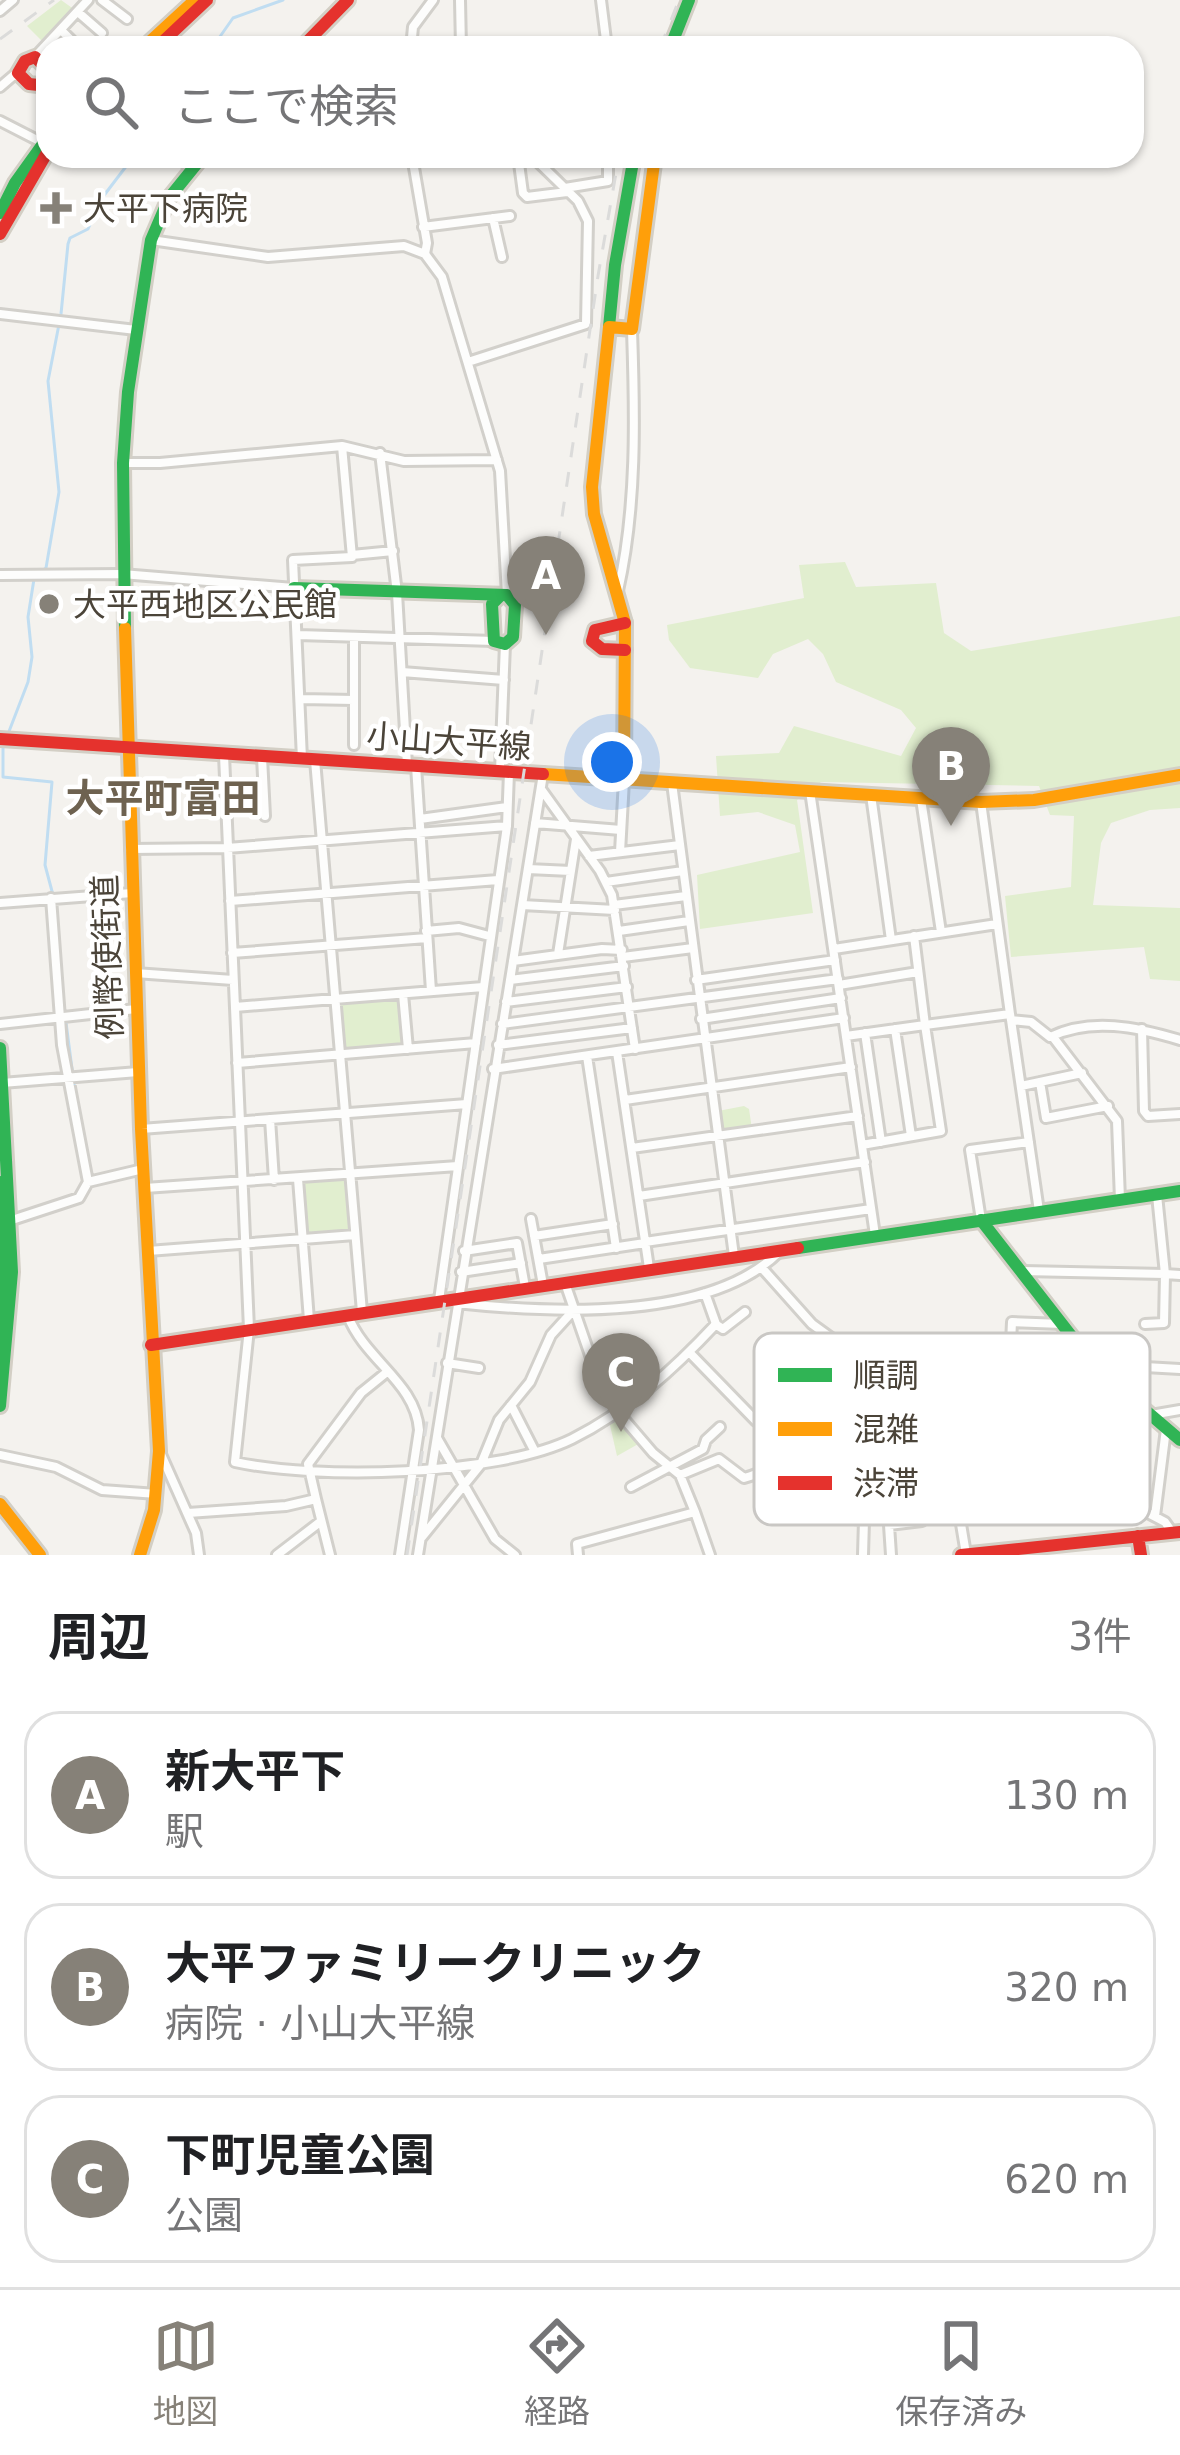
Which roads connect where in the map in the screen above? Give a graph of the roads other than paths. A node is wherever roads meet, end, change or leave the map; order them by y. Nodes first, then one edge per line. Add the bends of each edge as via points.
1 (13, 0) edge
2 (88, 0) edge
3 (102, 0) edge
4 (195, 0) edge
5 (207, 0) edge
6 (348, 0) edge
7 (433, 0) edge
8 (460, 0) edge
9 (601, 0) edge
10 (689, 0) edge
11 (0, 11) edge
12 (79, 13) junction
13 (128, 20) dead end
14 (62, 31) junction
15 (102, 34) dead end
16 (59, 36) edge
17 (67, 36) edge
18 (156, 36) edge
19 (169, 36) edge
20 (314, 36) edge
21 (412, 36) edge
22 (461, 36) edge
23 (606, 36) edge
24 (675, 36) edge
25 (36, 69) edge
26 (24, 80) junction
27 (36, 83) edge
28 (0, 87) edge
29 (0, 121) edge
30 (36, 139) edge
31 (36, 157) edge
32 (36, 164) edge
33 (194, 168) edge
34 (414, 168) edge
35 (520, 168) edge
36 (552, 168) edge
37 (608, 168) edge
38 (632, 168) edge
39 (654, 168) edge
40 (567, 190) junction
41 (0, 213) edge
42 (510, 216) dead end
43 (494, 218) junction
44 (424, 227) junction
45 (0, 234) edge
46 (151, 240) junction
47 (425, 254) junction
48 (502, 256) dead end
49 (0, 314) edge
50 (586, 324) junction
51 (609, 327) junction
52 (632, 329) junction
53 (136, 330) junction
54 (468, 362) junction
55 (342, 446) junction
56 (380, 453) junction
57 (497, 460) junction
58 (123, 463) junction
59 (393, 551) junction
60 (352, 555) junction
61 (122, 574) junction
62 (0, 575) edge
63 (294, 588) junction
64 (619, 591) junction
65 (397, 593) junction
66 (496, 597) junction
67 (625, 623) junction
68 (298, 635) junction
69 (354, 637) junction
70 (400, 639) junction
71 (500, 643) junction
72 (625, 650) junction
73 (402, 673) junction
74 (504, 680) junction
75 (301, 699) junction
76 (354, 700) junction
77 (0, 739) edge
78 (354, 745) dead end
79 (126, 746) junction
80 (224, 755) junction
81 (262, 757) junction
82 (309, 759) junction
83 (411, 766) junction
84 (505, 771) junction
85 (543, 774) junction
86 (1180, 775) edge
87 (624, 780) junction
88 (672, 783) junction
89 (541, 789) junction
90 (810, 791) junction
91 (872, 795) junction
92 (921, 799) junction
93 (981, 802) junction
94 (508, 807) junction
95 (265, 816) dead end
96 (419, 819) junction
97 (536, 823) junction
98 (506, 826) junction
99 (567, 826) junction
100 (621, 830) junction
101 (421, 833) junction
102 (576, 839) junction
103 (322, 841) junction
104 (680, 844) junction
105 (227, 848) junction
106 (130, 849) junction
107 (620, 852) junction
108 (589, 856) junction
109 (528, 869) junction
110 (683, 871) junction
111 (571, 872) junction
112 (498, 880) junction
113 (607, 882) junction
114 (424, 886) junction
115 (132, 892) junction
116 (326, 894) junction
117 (686, 896) junction
118 (51, 898) junction
119 (230, 901) junction
120 (0, 903) edge
121 (522, 905) junction
122 (564, 908) junction
123 (615, 908) junction
124 (689, 921) junction
125 (997, 924) junction
126 (619, 931) junction
127 (940, 932) junction
128 (426, 935) junction
129 (490, 936) junction
130 (914, 936) junction
131 (891, 940) junction
132 (331, 946) junction
133 (693, 948) junction
134 (232, 953) junction
135 (558, 954) junction
136 (834, 954) junction
137 (623, 958) junction
138 (513, 961) junction
139 (918, 972) junction
140 (135, 973) junction
141 (233, 980) junction
142 (510, 980) junction
143 (696, 980) junction
144 (838, 982) junction
145 (484, 987) junction
146 (626, 987) junction
147 (431, 991) junction
148 (403, 994) junction
149 (841, 998) junction
150 (335, 999) junction
151 (699, 999) junction
152 (506, 1002) junction
153 (235, 1007) junction
154 (629, 1008) junction
155 (136, 1009) junction
156 (61, 1016) junction
157 (1011, 1017) junction
158 (844, 1018) junction
159 (701, 1019) junction
160 (0, 1024) edge
161 (502, 1024) junction
162 (925, 1024) junction
163 (632, 1028) junction
164 (895, 1029) junction
165 (1142, 1029) junction
166 (865, 1033) junction
167 (846, 1036) junction
168 (1052, 1036) junction
169 (704, 1039) junction
170 (1180, 1040) edge
171 (476, 1043) junction
172 (498, 1045) junction
173 (0, 1048) edge
174 (407, 1049) junction
175 (635, 1049) junction
176 (617, 1052) junction
177 (340, 1054) junction
178 (587, 1056) junction
179 (237, 1063) junction
180 (851, 1067) junction
181 (494, 1070) junction
182 (138, 1072) junction
183 (1082, 1073) junction
184 (68, 1077) junction
185 (1040, 1082) junction
186 (1, 1083) edge
187 (1021, 1086) junction
188 (711, 1087) junction
189 (625, 1100) junction
190 (467, 1103) junction
191 (1108, 1106) junction
192 (345, 1113) junction
193 (1180, 1114) edge
194 (858, 1116) junction
195 (270, 1119) junction
196 (240, 1122) junction
197 (141, 1129) junction
198 (717, 1136) junction
199 (911, 1136) junction
200 (881, 1142) junction
201 (1029, 1142) junction
202 (862, 1145) junction
203 (632, 1148) junction
204 (865, 1162) junction
205 (458, 1166) junction
206 (143, 1169) junction
207 (350, 1174) junction
208 (298, 1178) junction
209 (274, 1180) junction
210 (0, 1182) edge
211 (88, 1182) junction
212 (242, 1182) junction
213 (724, 1182) junction
214 (143, 1188) junction
215 (1180, 1191) edge
216 (1157, 1195) junction
217 (638, 1196) junction
218 (1120, 1200) junction
219 (871, 1209) junction
220 (1039, 1210) junction
221 (531, 1219) dead end
222 (981, 1220) junction
223 (4, 1222) edge
224 (613, 1224) junction
225 (731, 1229) junction
226 (356, 1235) junction
227 (874, 1235) junction
228 (534, 1236) junction
229 (302, 1238) junction
230 (645, 1242) junction
231 (245, 1243) junction
232 (616, 1248) junction
233 (781, 1250) junction
234 (147, 1251) junction
235 (464, 1251) junction
236 (734, 1256) junction
237 (538, 1259) junction
238 (521, 1263) junction
239 (649, 1268) junction
240 (762, 1268) junction
241 (1023, 1271) junction
242 (460, 1272) junction
243 (1165, 1274) junction
244 (1180, 1275) edge
245 (564, 1281) junction
246 (543, 1285) junction
247 (525, 1287) junction
248 (705, 1293) junction
249 (439, 1300) junction
250 (456, 1300) junction
251 (572, 1312) junction
252 (745, 1312) dead end
253 (355, 1313) junction
254 (309, 1320) junction
255 (716, 1324) junction
256 (1062, 1324) junction
257 (1145, 1324) dead end
258 (249, 1329) junction
259 (824, 1333) edge
260 (1011, 1333) edge
261 (1069, 1333) edge
262 (0, 1345) edge
263 (151, 1345) junction
264 (689, 1352) junction
265 (628, 1353) dead end
266 (447, 1363) junction
267 (1150, 1367) edge
268 (479, 1369) dead end
269 (1180, 1369) edge
270 (387, 1372) junction
271 (637, 1373) dead end
272 (598, 1374) junction
273 (608, 1393) junction
274 (511, 1403) junction
275 (0, 1406) edge
276 (1180, 1410) edge
277 (617, 1411) junction
278 (1150, 1415) edge
279 (1150, 1416) edge
280 (754, 1419) edge
281 (720, 1427) dead end
282 (1175, 1435) edge
283 (436, 1436) junction
284 (534, 1450) junction
285 (159, 1451) junction
286 (0, 1456) edge
287 (481, 1464) junction
288 (454, 1466) junction
289 (431, 1467) junction
290 (669, 1467) junction
291 (414, 1468) junction
292 (308, 1472) junction
293 (680, 1475) junction
294 (754, 1475) edge
295 (631, 1486) dead end
296 (464, 1489) junction
297 (157, 1494) junction
298 (316, 1499) junction
299 (0, 1504) edge
300 (694, 1512) junction
301 (188, 1513) junction
302 (1150, 1514) edge
303 (1155, 1516) junction
304 (320, 1522) junction
305 (864, 1525) edge
306 (896, 1525) edge
307 (960, 1525) edge
308 (1176, 1532) edge
309 (1138, 1536) junction
310 (421, 1538) junction
311 (40, 1555) edge
312 (140, 1555) edge
313 (199, 1555) edge
314 (278, 1555) edge
315 (330, 1555) edge
316 (400, 1555) edge
317 (418, 1555) edge
318 (515, 1555) edge
319 (578, 1555) edge
320 (710, 1555) edge
321 (863, 1555) edge
322 (891, 1555) edge
323 (963, 1555) edge
324 (1141, 1555) edge

1 - 11 street
2 - 12 street
3 - 13 street
4 - 18 street
5 - 19 street
6 - 20 street
7 - 21 street
8 - 22 street
9 - 23 street
10 - 24 street
12 - 14 street
12 - 15 street
14 - 16 street
14 - 17 street
25 - 26 street
26 - 27 street
26 - 28 street via 14,75
29 - 30 street
31 - 41 street
32 - 45 street
33 - 46 street, 例幣使街道
34 - 44 street
35 - 40 street via 527,196
36 - 40 street
37 - 40 street via 608,181
38 - 51 street
39 - 52 street
40 - 50 street via 588,221
42 - 43 street
43 - 44 street
43 - 48 street
44 - 47 street
46 - 47 street via 268,257 396,246
46 - 53 street, 例幣使街道
47 - 54 street via 442,277
49 - 53 street
50 - 51 street
50 - 54 street
51 - 52 street
51 - 64 street via 592,487
52 - 64 street via 628,548
53 - 58 street, 例幣使街道
54 - 57 street
55 - 56 street
55 - 58 street
55 - 60 street
56 - 57 street via 404,461
56 - 59 street
57 - 66 street
58 - 61 street, 例幣使街道
59 - 60 street
59 - 65 street
60 - 63 street via 293,560
61 - 62 street
61 - 63 street
61 - 79 street, 例幣使街道
63 - 65 street
63 - 68 street
64 - 67 street
65 - 66 street
65 - 70 street
66 - 71 street
66 - 71 street via 515,605 513,638
67 - 72 street
67 - 72 street via 595,630 592,641
68 - 69 street
68 - 75 street
69 - 70 street
69 - 76 street
70 - 71 street
70 - 73 street
71 - 74 street
72 - 87 street
73 - 74 street
73 - 83 street
74 - 84 street
75 - 76 street
75 - 82 street
76 - 78 street
77 - 79 street, 小山大平線
79 - 80 street, 小山大平線
79 - 106 street, 例幣使街道
80 - 81 street, 小山大平線
80 - 105 street
81 - 82 street, 小山大平線
81 - 95 street
82 - 83 street, 小山大平線
82 - 103 street
83 - 84 street, 小山大平線
83 - 96 street
84 - 85 street, 小山大平線
84 - 94 street
85 - 87 street, 小山大平線
85 - 89 street
86 - 93 street, 小山大平線
87 - 88 street, 小山大平線
87 - 100 street
88 - 90 street, 小山大平線
88 - 104 street
89 - 97 street
89 - 99 street
90 - 91 street, 小山大平線
90 - 136 street
91 - 92 street, 小山大平線
91 - 131 street
92 - 93 street, 小山大平線
92 - 127 street
93 - 125 street
94 - 96 street
94 - 98 street
96 - 101 street
97 - 99 street
97 - 109 street
98 - 101 street
98 - 112 street
99 - 100 street
99 - 102 street
100 - 107 street
101 - 103 street
101 - 114 street
102 - 108 street
102 - 111 street
103 - 105 street
103 - 116 street
104 - 107 street
104 - 110 street
105 - 106 street
105 - 119 street
106 - 115 street, 例幣使街道
107 - 108 street
108 - 113 street
109 - 111 street
109 - 121 street
110 - 113 street
110 - 117 street
111 - 122 street
112 - 114 street
112 - 129 street
113 - 123 street
114 - 116 street
114 - 128 street
115 - 118 street
115 - 140 street, 例幣使街道
116 - 119 street
116 - 132 street
117 - 123 street
117 - 124 street
118 - 120 street
118 - 156 street
119 - 134 street
121 - 122 street
121 - 138 street
122 - 123 street
122 - 135 street
123 - 126 street
124 - 126 street
124 - 133 street
125 - 127 street
125 - 157 street
126 - 137 street
127 - 130 street
128 - 129 street via 459,928
128 - 132 street
128 - 147 street
129 - 145 street
130 - 131 street
130 - 139 street
131 - 136 street
132 - 134 street
132 - 150 street
133 - 137 street
133 - 143 street
134 - 141 street
135 - 137 street
135 - 138 street
136 - 143 street
136 - 144 street
137 - 142 street
137 - 146 street
138 - 142 street
139 - 144 street
139 - 162 street
140 - 141 street
140 - 155 street, 例幣使街道
141 - 153 street
142 - 152 street
143 - 151 street
144 - 149 street
144 - 151 street
145 - 147 street
145 - 171 street
146 - 152 street
146 - 154 street
147 - 148 street
148 - 150 street
148 - 174 street
149 - 158 street
149 - 159 street
150 - 153 street
150 - 177 street
151 - 154 street
151 - 159 street
152 - 161 street
153 - 179 street
154 - 161 street
154 - 163 street
155 - 156 street
155 - 182 street, 例幣使街道
156 - 160 street
156 - 184 street
157 - 162 street
157 - 168 street
157 - 187 street
158 - 167 street
158 - 169 street
159 - 169 street
161 - 172 street
162 - 164 street
162 - 199 street via 941,1131
163 - 172 street
163 - 175 street
164 - 166 street
164 - 199 street
165 - 168 street via 1116,1024
165 - 170 street
165 - 193 street via 1144,1111
166 - 167 street
166 - 200 street
167 - 180 street
168 - 183 street
169 - 175 street
169 - 188 street
171 - 174 street
171 - 190 street
172 - 181 street
173 - 186 street
174 - 177 street
175 - 176 street
176 - 178 street
176 - 189 street
177 - 179 street
177 - 192 street
178 - 181 street
178 - 224 street
179 - 196 street
180 - 188 street
180 - 194 street
181 - 235 street
182 - 184 street
182 - 197 street, 例幣使街道
183 - 185 street
183 - 191 street
184 - 186 street
184 - 211 street
185 - 187 street
185 - 191 street via 1046,1118
186 - 223 street
187 - 201 street
188 - 189 street
188 - 198 street
189 - 203 street
190 - 192 street
190 - 205 street
191 - 218 street via 1117,1121
192 - 195 street
192 - 207 street
194 - 198 street
194 - 202 street
195 - 196 street
195 - 209 street
196 - 197 street
196 - 212 street
197 - 206 street, 例幣使街道
198 - 203 street
198 - 213 street
199 - 200 street
200 - 202 street
201 - 220 street
201 - 222 street via 970,1150
202 - 204 street
203 - 217 street
204 - 213 street
204 - 219 street
205 - 207 street
205 - 249 street
206 - 211 street
206 - 214 street, 例幣使街道
207 - 208 street
207 - 226 street
208 - 209 street
208 - 229 street
209 - 212 street
210 - 223 street
211 - 223 street via 79,1198
212 - 214 street
212 - 231 street
213 - 217 street
213 - 225 street
214 - 234 street, 例幣使街道
215 - 216 street
216 - 218 street
216 - 243 street
217 - 230 street
218 - 220 street
219 - 225 street
219 - 227 street
220 - 222 street
221 - 228 street
222 - 227 street
222 - 241 street
223 - 262 street
223 - 275 street via 13,1308
224 - 228 street
224 - 232 street
225 - 230 street
225 - 236 street
226 - 229 street
226 - 253 street
227 - 233 street
228 - 237 street
229 - 231 street
229 - 254 street
230 - 232 street
230 - 239 street
231 - 234 street
231 - 258 street
232 - 237 street
233 - 236 street
233 - 240 street
234 - 263 street, 例幣使街道
235 - 238 street via 517,1243
235 - 242 street
236 - 239 street
237 - 246 street
238 - 242 street
238 - 247 street
239 - 245 street
240 - 248 street
240 - 259 street
241 - 243 street
241 - 256 street
242 - 250 street
243 - 244 street
243 - 257 street via 1164,1323
245 - 246 street
245 - 251 street
246 - 247 street
247 - 250 street
248 - 251 street
248 - 255 street
249 - 250 street
249 - 253 street
250 - 251 street
250 - 266 street
251 - 272 street
251 - 274 street
252 - 255 street via 723,1329
253 - 254 street
253 - 270 street via 362,1346
254 - 258 street
255 - 264 street
256 - 260 street via 1012,1322
256 - 261 street
258 - 263 street
258 - 292 street via 235,1462
263 - 285 street, 例幣使街道
264 - 277 street
264 - 280 street
265 - 272 street
266 - 268 street
266 - 283 street
267 - 269 street
270 - 291 street via 418,1415
270 - 292 street via 361,1393
271 - 273 street
272 - 273 street
273 - 277 street
274 - 284 street
274 - 287 street
276 - 278 street
277 - 284 street
277 - 290 street
279 - 282 street
281 - 290 street via 703,1449
282 - 303 street
283 - 288 street
283 - 289 street
284 - 287 street
285 - 297 street, 例幣使街道
285 - 301 street
286 - 297 street via 56,1467 102,1490
287 - 288 street
287 - 296 street
288 - 289 street
288 - 296 street
289 - 291 street
289 - 310 street
290 - 293 street
290 - 295 street
291 - 292 street
291 - 316 street
292 - 298 street
293 - 294 street via 719,1459 744,1478
293 - 300 street
296 - 310 street
296 - 318 street via 495,1539
297 - 312 street, 例幣使街道
298 - 301 street
298 - 304 street
299 - 311 street
300 - 319 street via 578,1544
300 - 320 street
301 - 313 street
302 - 303 street
303 - 308 street
304 - 314 street
304 - 315 street
305 - 321 street
306 - 322 street via 889,1526
307 - 323 street
308 - 309 street
309 - 323 street
309 - 324 street
310 - 317 street

